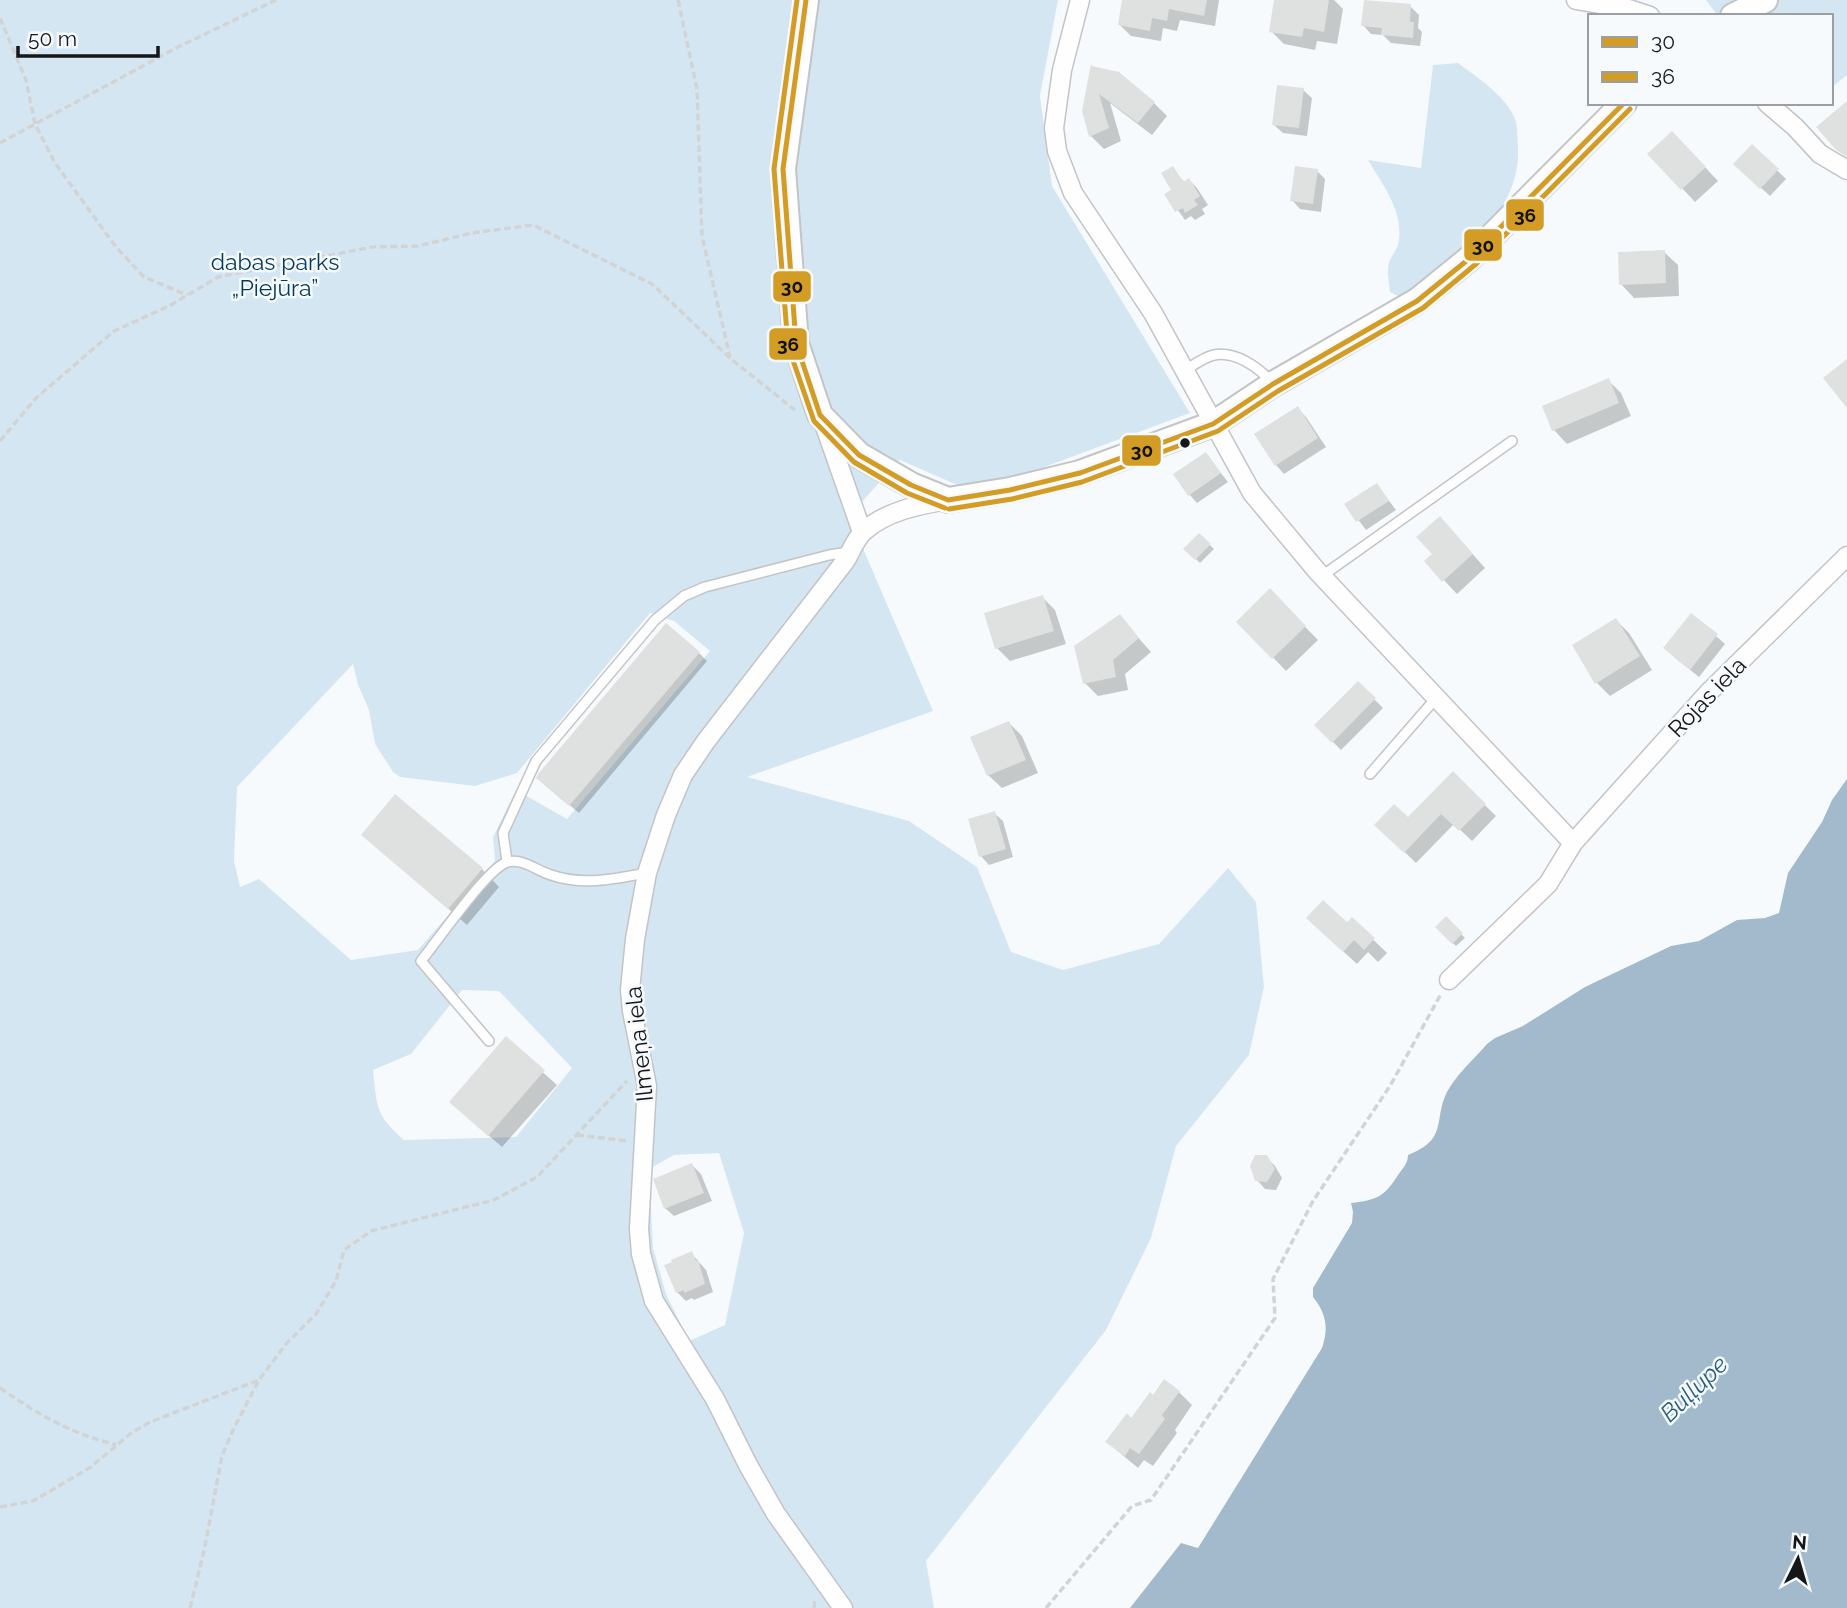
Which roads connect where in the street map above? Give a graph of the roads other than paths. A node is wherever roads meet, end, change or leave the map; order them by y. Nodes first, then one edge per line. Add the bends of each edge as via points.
1 (806, 0) edge
2 (1080, 0) edge
3 (1576, 0) edge
4 (1765, 0) edge
5 (1644, 14) edge
6 (1737, 14) edge
7 (1623, 105) edge
8 (1769, 105) edge
9 (1847, 170) edge
10 (1184, 371) junction
11 (1273, 384) junction
12 (820, 415) junction
13 (1213, 424) junction
14 (1512, 441) dead end
15 (948, 500) junction
16 (862, 532) junction
17 (851, 552) junction
18 (1847, 556) edge
19 (1322, 576) junction
20 (1437, 697) junction
21 (1370, 774) dead end
22 (1573, 843) junction
23 (508, 861) junction
24 (647, 873) junction
25 (1449, 980) road end
26 (489, 1041) dead end
27 (843, 1608) edge

1 - 12 street via 783,169 796,343
2 - 10 street via 1056,101 1057,151 1073,193 1153,313
3 - 5 street
4 - 6 street
7 - 11 street via 1460,267 1417,301
8 - 9 street via 1820,154
10 - 11 lane via 1213,355 1237,357 1262,371
10 - 13 street
11 - 13 street
12 - 15 street via 859,455
12 - 16 street
13 - 15 street via 1080,473
13 - 19 street via 1252,493
14 - 19 lane
15 - 16 street, Ilmeņa iela via 893,513
16 - 17 street, Ilmeņa iela
17 - 23 lane via 705,587 684,596 655,620 536,761 503,833
17 - 24 street, Ilmeņa iela via 683,775
18 - 22 street, Rojas iela via 1708,693
19 - 20 street
20 - 21 lane
20 - 22 street
22 - 25 street, Rojas iela via 1548,884
23 - 24 lane via 580,881
23 - 26 lane via 491,873 421,961
24 - 27 street, Ilmeņa iela via 631,990 647,1086 641,1254 654,1301 715,1399 776,1514

